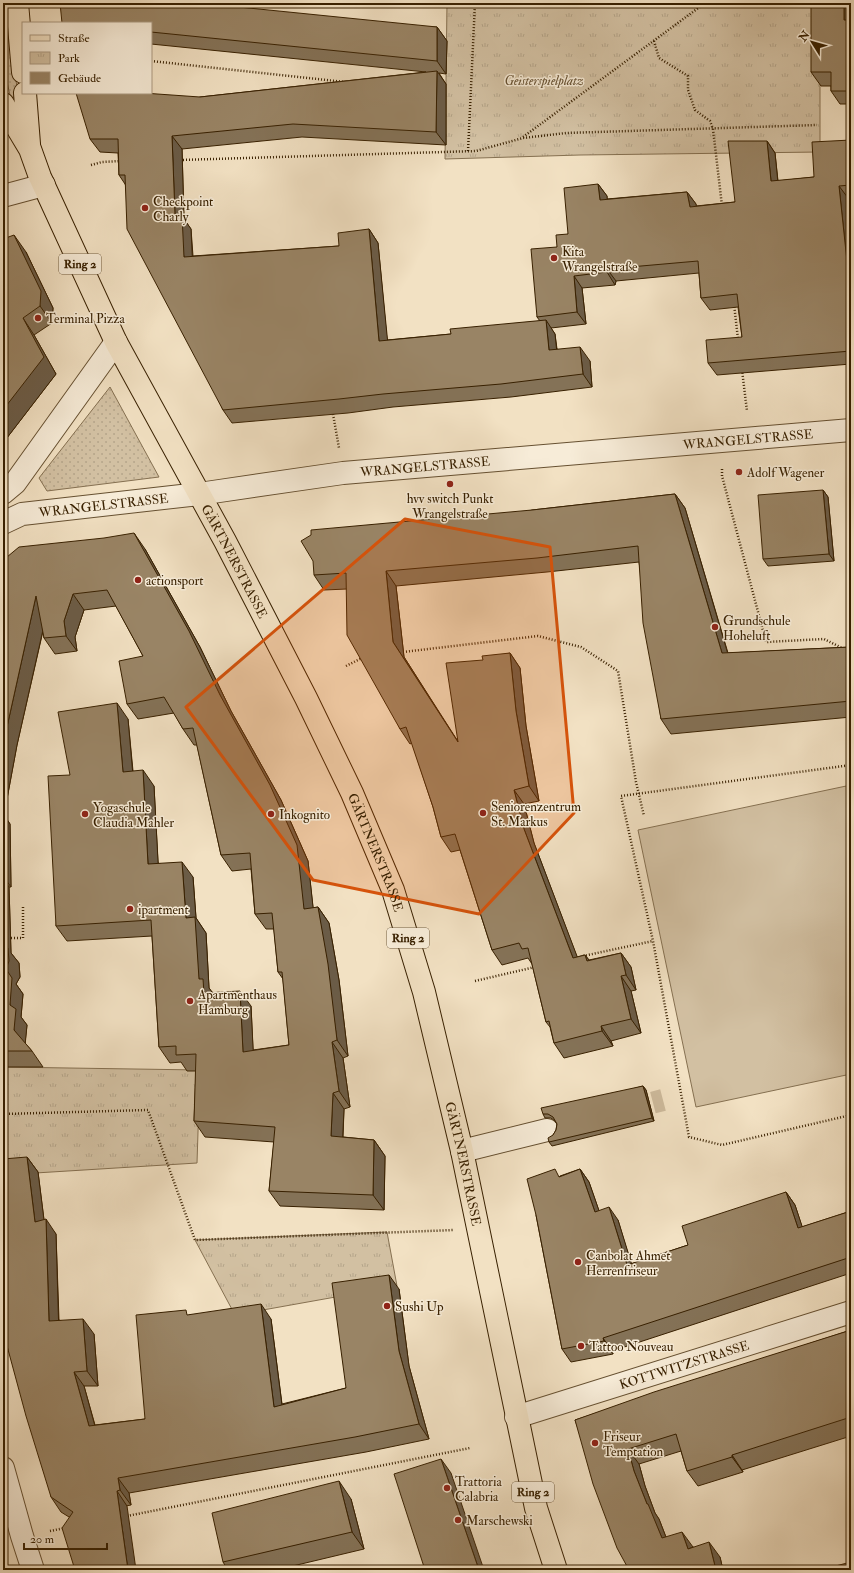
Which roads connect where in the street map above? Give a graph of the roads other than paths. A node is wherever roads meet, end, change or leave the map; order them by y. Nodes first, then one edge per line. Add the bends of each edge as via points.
1 (17, 3) edge
2 (22, 60) edge
3 (25, 94) edge
4 (3, 104) edge
5 (30, 149) junction
6 (44, 185) junction
7 (3, 196) edge
8 (116, 342) junction
9 (851, 430) edge
10 (3, 493) edge
11 (199, 494) junction
12 (3, 524) edge
13 (547, 1130) dead end
14 (462, 1151) junction
15 (851, 1312) edge
16 (516, 1417) junction
17 (3, 1468) edge
18 (33, 1570) edge
19 (556, 1570) edge

1 - 2 main road
3 - 5 main road, GÄRTNERSTRASSE / Ring 2
4 - 5 main road, GÄRTNERSTRASSE / Ring 2
5 - 6 main road, GÄRTNERSTRASSE / Ring 2
6 - 7 street
6 - 8 main road, GÄRTNERSTRASSE / Ring 2
8 - 10 street via 16,483
8 - 11 main road, GÄRTNERSTRASSE / Ring 2
9 - 11 street, WRANGELSTRASSE via 343,474
11 - 12 street, WRANGELSTRASSE via 22,514
11 - 14 main road, GÄRTNERSTRASSE / Ring 2 via 306,698 352,793 393,890 422,986
13 - 14 street
14 - 16 main road, GÄRTNERSTRASSE / Ring 2
15 - 16 street, KOTTWITZSTRASSE
16 - 19 main road, GÄRTNERSTRASSE / Ring 2 via 536,1508
17 - 18 street

